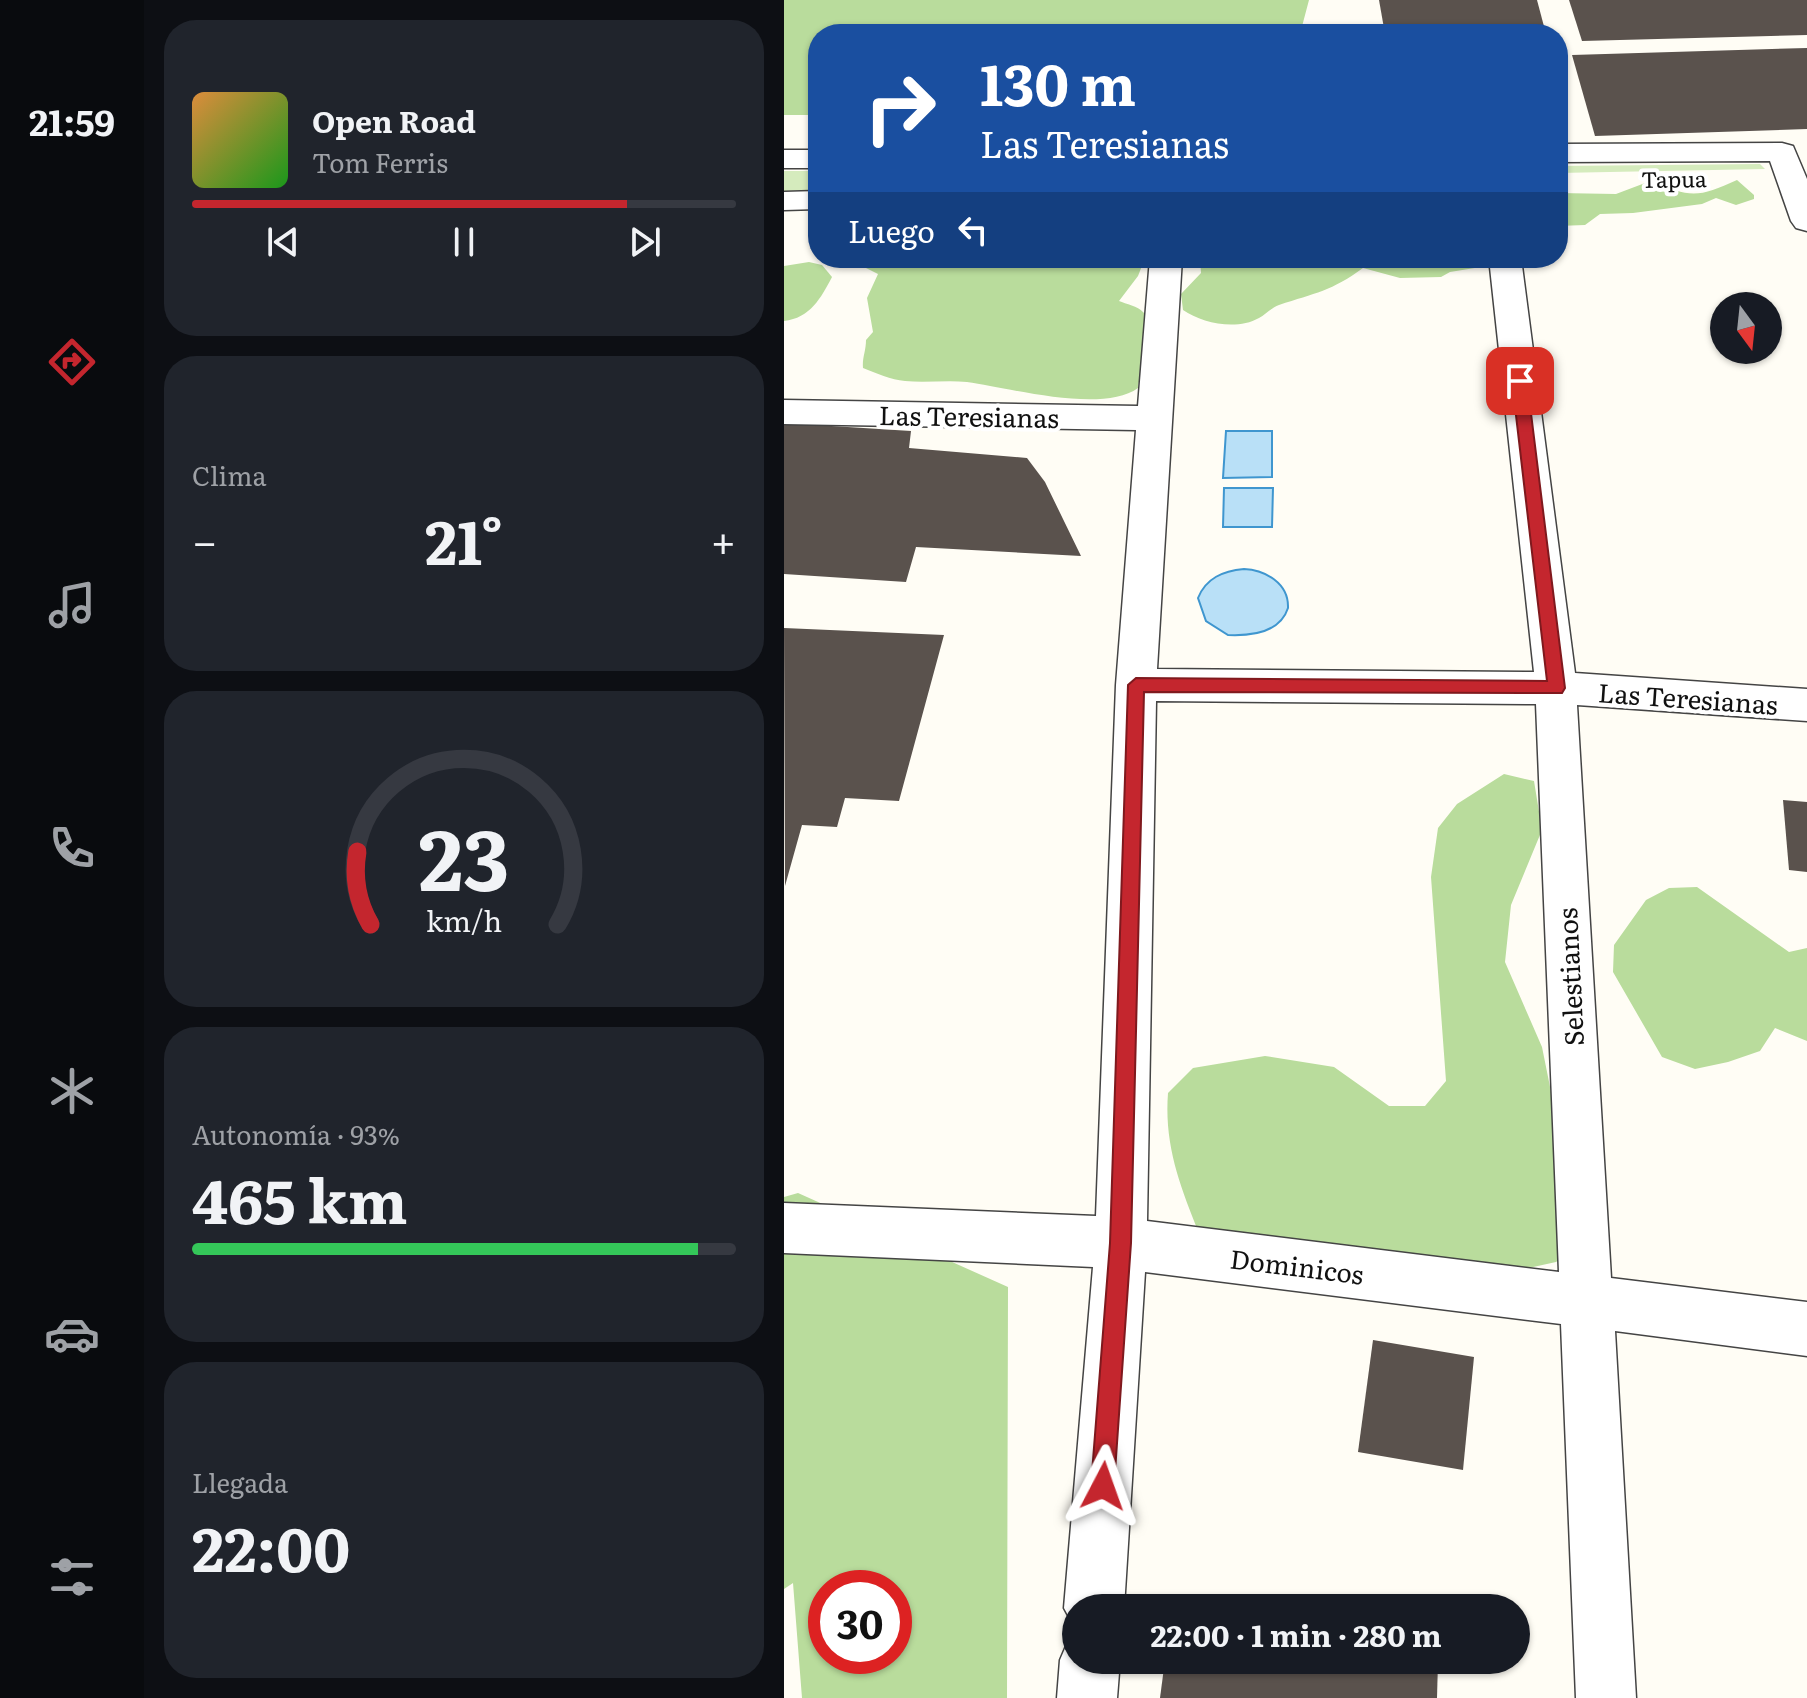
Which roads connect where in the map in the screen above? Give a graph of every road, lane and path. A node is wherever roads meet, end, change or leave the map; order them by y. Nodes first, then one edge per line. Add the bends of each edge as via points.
1 (1568, 153) edge
2 (784, 159) edge
3 (808, 159) edge
4 (1786, 164) junction
5 (1568, 179) edge
6 (808, 200) edge
7 (784, 201) edge
8 (1807, 221) edge
9 (1165, 268) edge
10 (1506, 268) edge
11 (784, 412) edge
12 (1153, 418) junction
13 (1136, 685) junction
14 (1556, 688) junction
15 (1807, 705) edge
16 (784, 1228) edge
17 (1121, 1243) junction
18 (1584, 1302) junction
19 (1807, 1329) edge
20 (1095, 1594) edge
21 (1089, 1674) edge
22 (1087, 1698) edge
23 (1606, 1698) edge

1 - 4 street
2 - 3 street
4 - 5 street, Tapua
4 - 8 street
6 - 7 street
9 - 12 street
10 - 14 street, Selestianos
11 - 12 street, Las Teresianas
12 - 13 street
13 - 14 street, Las Teresianas
13 - 17 street
14 - 15 street, Las Teresianas
14 - 18 street, Selestianos
16 - 17 street, Dominicos
17 - 18 street, Dominicos
17 - 20 street
18 - 19 street, Dominicos
18 - 23 street, Selestianos
21 - 22 street

